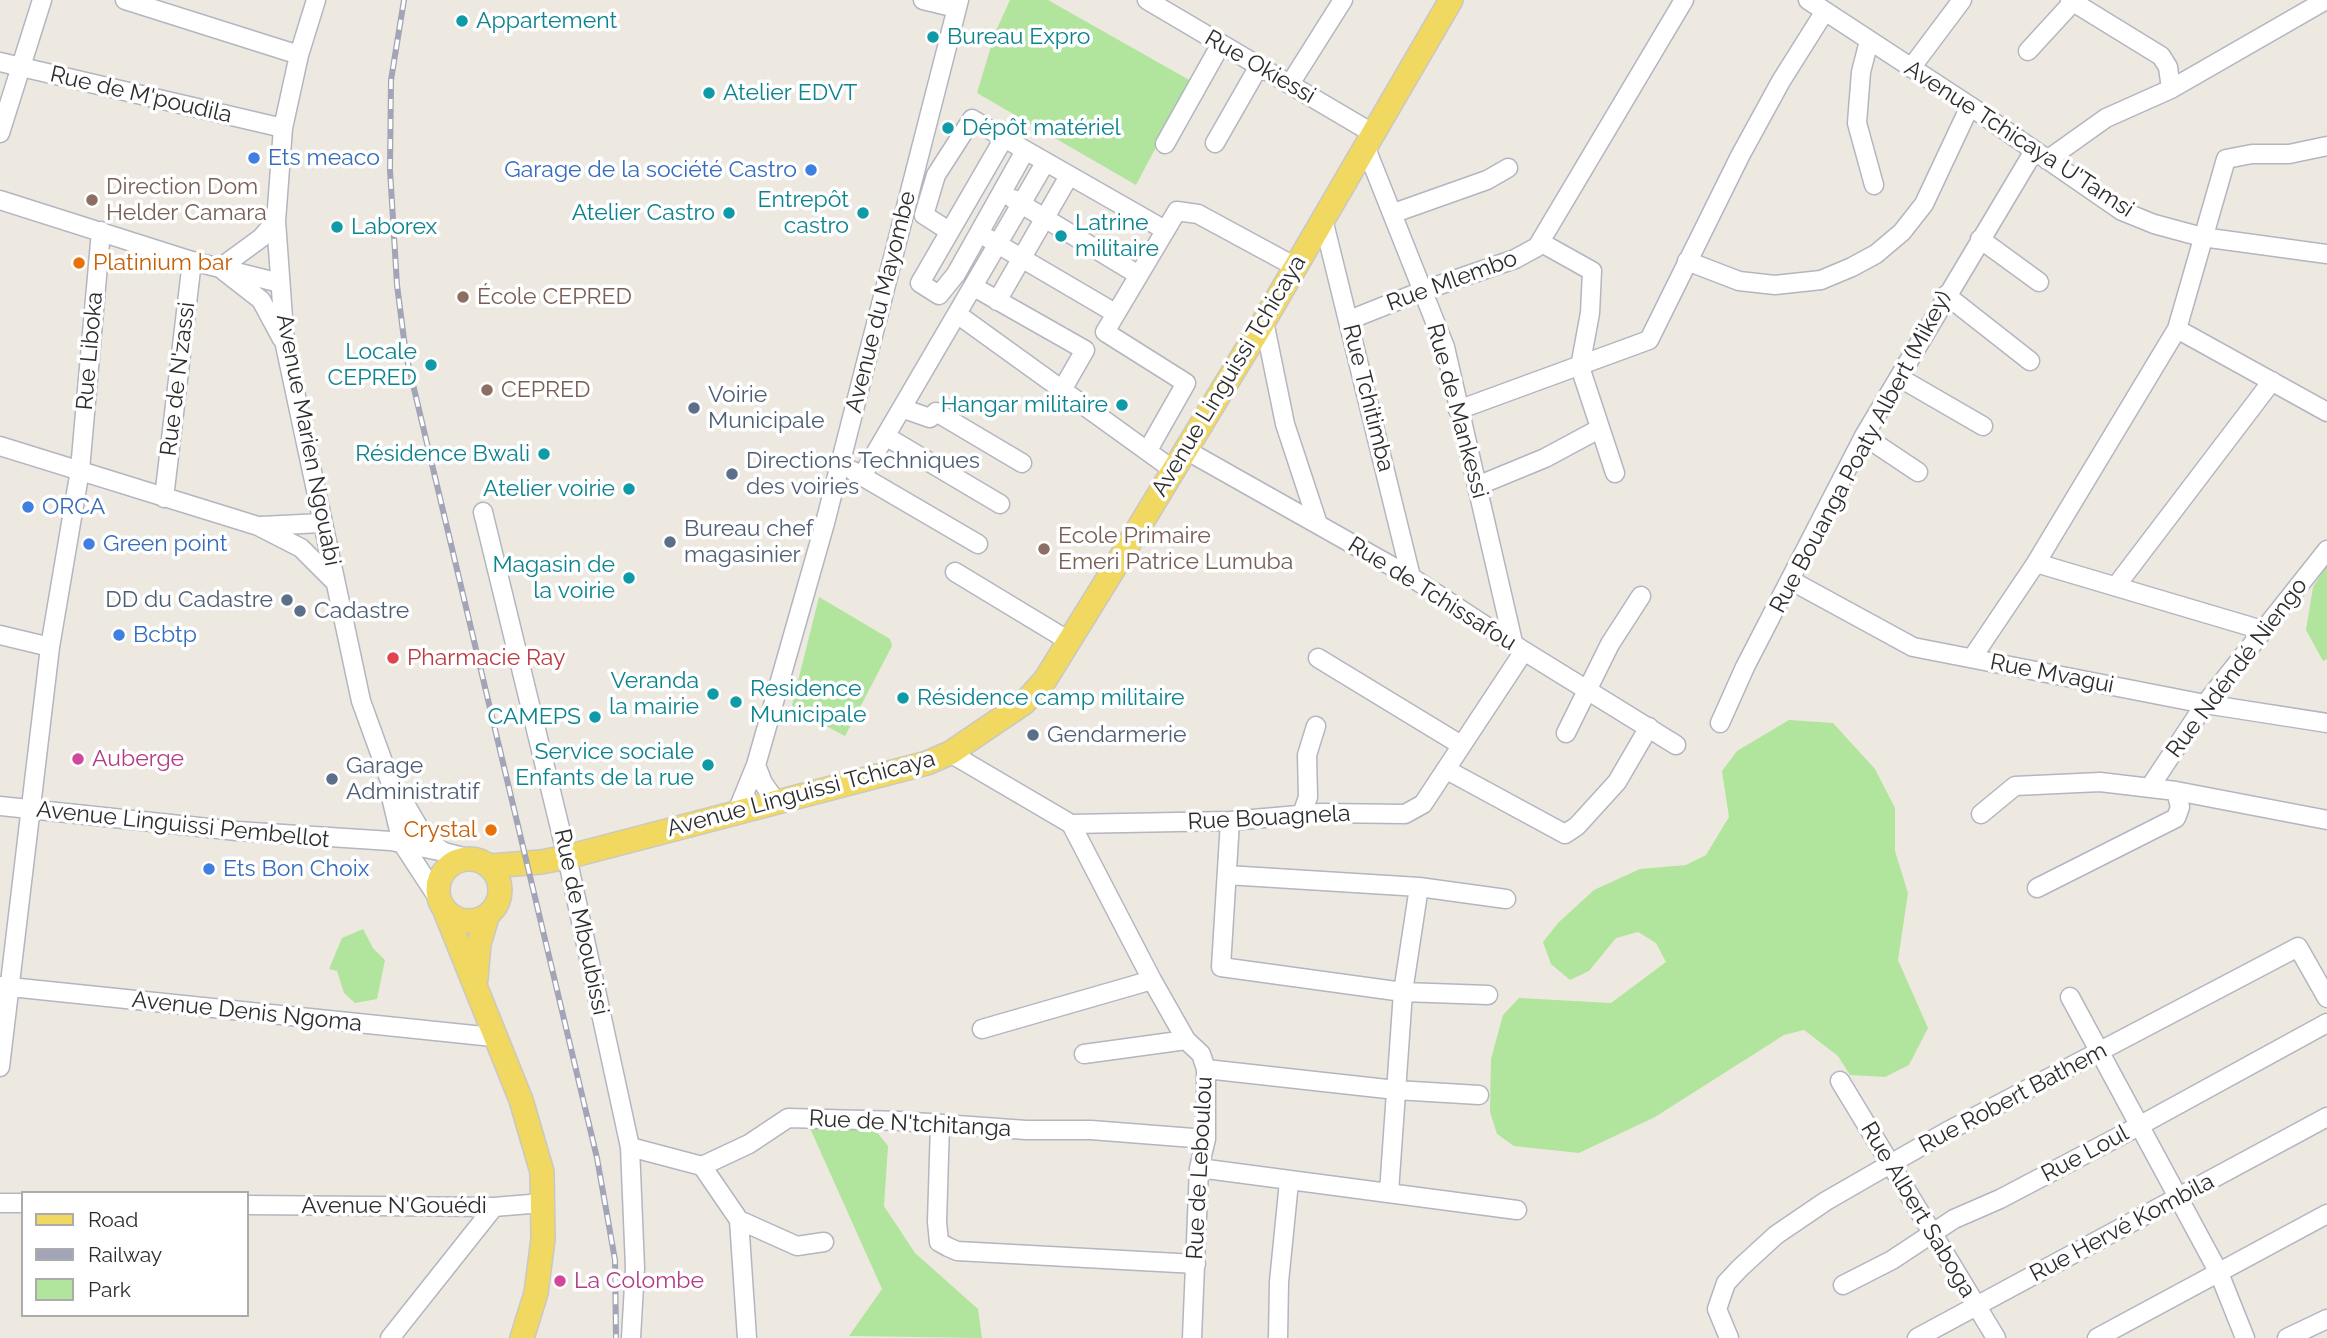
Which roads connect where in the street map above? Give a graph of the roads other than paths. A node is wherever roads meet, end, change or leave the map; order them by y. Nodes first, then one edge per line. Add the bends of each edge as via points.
1 (42, 0) edge
2 (125, 0) edge
3 (316, 0) edge
4 (923, 0) edge
5 (1147, 0) edge
6 (1343, 0) edge
7 (1451, 0) edge
8 (1684, 0) edge
9 (1808, 0) edge
10 (1962, 0) edge
11 (2326, 0) edge
12 (2072, 1) edge
13 (958, 4) edge
14 (1825, 11) junction
15 (1869, 41) junction
16 (1220, 44) junction
17 (2028, 51) dead end
18 (299, 55) junction
19 (0, 62) edge
20 (1259, 66) junction
21 (22, 68) junction
22 (1912, 68) junction
23 (1290, 85) junction
24 (2171, 89) junction
25 (1970, 106) junction
26 (283, 128) junction
27 (0, 133) edge
28 (1004, 138) junction
29 (1370, 141) junction
30 (1215, 143) dead end
31 (1165, 144) dead end
32 (2327, 146) edge
33 (1025, 151) junction
34 (2040, 155) junction
35 (1045, 163) junction
36 (1508, 168) dead end
37 (1069, 176) junction
38 (979, 180) junction
39 (1874, 185) dead end
40 (1002, 192) junction
41 (0, 200) edge
42 (1023, 205) junction
43 (1394, 213) junction
44 (1045, 218) junction
45 (1323, 219) junction
46 (276, 221) junction
47 (953, 225) junction
48 (1165, 230) junction
49 (101, 231) junction
50 (979, 232) junction
51 (2202, 237) junction
52 (1980, 239) junction
53 (1540, 242) junction
54 (999, 245) junction
55 (2327, 254) edge
56 (1022, 258) junction
57 (192, 261) junction
58 (1688, 261) junction
59 (1294, 266) junction
60 (220, 268) junction
61 (1137, 274) junction
62 (2039, 282) dead end
63 (280, 283) junction
64 (974, 287) junction
65 (1422, 291) junction
66 (1946, 295) junction
67 (997, 301) junction
68 (1115, 313) junction
69 (957, 314) junction
70 (1349, 320) junction
71 (1264, 321) junction
72 (2177, 329) junction
73 (285, 345) junction
74 (2029, 361) dead end
75 (1580, 367) junction
76 (1900, 379) junction
77 (2272, 381) junction
78 (1062, 390) junction
79 (904, 409) junction
80 (1458, 410) junction
81 (2327, 412) edge
82 (1983, 426) dead end
83 (1599, 429) junction
84 (1864, 436) junction
85 (887, 437) junction
86 (0, 446) edge
87 (1148, 450) junction
88 (1178, 459) junction
89 (1022, 463) dead end
90 (841, 464) junction
91 (80, 470) junction
92 (1917, 472) dead end
93 (1615, 473) dead end
94 (862, 476) junction
95 (1477, 486) junction
96 (164, 498) junction
97 (1000, 504) dead end
98 (483, 512) dead end
99 (322, 523) junction
100 (1318, 524) junction
101 (258, 526) junction
102 (978, 544) dead end
103 (2327, 550) edge
104 (2036, 563) junction
105 (955, 572) dead end
106 (1411, 577) junction
107 (334, 581) junction
108 (1792, 581) junction
109 (2116, 586) junction
110 (1641, 596) dead end
111 (2262, 630) junction
112 (0, 635) edge
113 (1069, 641) junction
114 (1518, 646) junction
115 (50, 647) junction
116 (1318, 657) dead end
117 (1972, 659) junction
118 (1588, 689) junction
119 (2205, 704) junction
120 (1720, 723) dead end
121 (2327, 723) edge
122 (1316, 726) dead end
123 (1649, 727) junction
124 (1566, 733) dead end
125 (1461, 745) junction
126 (1676, 745) dead end
127 (950, 753) junction
128 (756, 765) junction
129 (1447, 770) junction
130 (2150, 787) junction
131 (2176, 791) junction
132 (394, 792) junction
133 (777, 803) junction
134 (0, 806) edge
135 (30, 810) junction
136 (395, 810) junction
137 (736, 814) junction
138 (1302, 814) junction
139 (1981, 814) dead end
140 (2327, 820) edge
141 (1230, 821) junction
142 (1071, 824) junction
143 (366, 842) junction
144 (402, 843) junction
145 (444, 852) junction
146 (567, 857) junction
147 (467, 858) junction
148 (541, 862) junction
149 (490, 866) junction
150 (419, 870) junction
151 (1227, 875) junction
152 (1419, 887) junction
153 (2036, 888) dead end
154 (1506, 899) dead end
155 (442, 906) junction
156 (494, 907) junction
157 (1152, 980) junction
158 (476, 985) junction
159 (4, 987) edge
160 (1404, 992) junction
161 (1488, 995) dead end
162 (2070, 997) dead end
163 (2327, 998) edge
164 (2327, 1023) edge
165 (982, 1029) dead end
166 (493, 1037) junction
167 (1186, 1040) junction
168 (2098, 1053) junction
169 (1084, 1054) dead end
170 (0, 1067) edge
171 (1206, 1069) junction
172 (1840, 1081) dead end
173 (1395, 1090) junction
174 (1479, 1096) dead end
175 (2327, 1117) edge
176 (940, 1124) junction
177 (2137, 1127) junction
178 (1206, 1139) junction
179 (629, 1147) junction
180 (1890, 1164) junction
181 (702, 1166) junction
182 (1199, 1167) junction
183 (1289, 1182) junction
184 (1389, 1192) junction
185 (2178, 1198) junction
186 (0, 1203) edge
187 (21, 1203) edge
188 (542, 1203) junction
189 (248, 1205) edge
190 (494, 1207) junction
191 (1517, 1210) dead end
192 (2327, 1214) edge
193 (738, 1220) junction
194 (1931, 1234) junction
195 (824, 1242) dead end
196 (1196, 1264) junction
197 (2218, 1273) junction
198 (1843, 1285) dead end
199 (1975, 1306) junction
200 (2327, 1319) edge
201 (390, 1338) edge
202 (522, 1338) edge
203 (631, 1338) edge
204 (747, 1338) edge
205 (1192, 1338) edge
206 (1278, 1338) edge
207 (1730, 1338) edge
208 (1917, 1338) edge
209 (1996, 1338) edge
210 (2097, 1338) edge
211 (2245, 1338) edge
212 (2287, 1338) edge

1 - 21 street
2 - 18 street
3 - 18 street, Avenue Marien Ngouabi
4 - 13 street
5 - 16 street, Rue Okiessi
6 - 23 street
7 - 29 main road, Avenue Linguissi Tchicaya
8 - 53 street, Rue Mlembo
9 - 14 street, Avenue Tchicaya U'Tamsi
10 - 22 street
11 - 24 street
12 - 17 street
12 - 24 street via 2161,57 2168,67
13 - 90 street, Avenue du Mayombe
14 - 15 street, Avenue Tchicaya U'Tamsi
14 - 58 street via 1775,91
15 - 22 street, Avenue Tchicaya U'Tamsi
15 - 39 street via 1857,123
16 - 20 street, Rue Okiessi
16 - 31 street
18 - 26 street, Avenue Marien Ngouabi
19 - 21 street, Rue de M'poudila
20 - 23 street, Rue Okiessi
20 - 30 street
21 - 26 street, Rue de M'poudila
21 - 27 street
22 - 25 street, Avenue Tchicaya U'Tamsi
23 - 29 street, Rue Okiessi
24 - 34 street
25 - 34 street, Avenue Tchicaya U'Tamsi
25 - 58 street via 1924,204 1902,232 1876,254 1822,280 1775,285 1739,281
26 - 46 street, Avenue Marien Ngouabi
28 - 33 street
28 - 38 street
28 - 47 street via 972,119 936,175 924,215
29 - 43 street, Rue de Mankessi
29 - 45 main road, Avenue Linguissi Tchicaya
32 - 51 street via 2226,159
33 - 35 street
33 - 40 street
34 - 51 street, Avenue Tchicaya U'Tamsi via 2122,211
34 - 52 street, Rue Bouanga Poaty Albert (Mikey)
35 - 37 street
35 - 42 street
36 - 43 street
37 - 44 street
37 - 48 street
38 - 40 street
38 - 47 street
40 - 42 street
40 - 50 street
41 - 49 street
42 - 44 street
42 - 54 street
43 - 65 street, Rue de Mankessi
44 - 56 street
44 - 61 street
45 - 59 main road, Avenue Linguissi Tchicaya
45 - 70 street, Rue Tchitimba
46 - 60 street
46 - 63 street, Avenue Marien Ngouabi
47 - 50 street
47 - 50 street via 920,283 939,295
48 - 59 street via 1177,211 1186,209
48 - 61 street
49 - 57 street
49 - 91 street, Rue Liboka
50 - 54 street
51 - 55 street, Avenue Tchicaya U'Tamsi
51 - 72 street
52 - 62 street
52 - 66 street, Rue Bouanga Poaty Albert (Mikey)
53 - 65 street, Rue Mlembo via 1515,259
53 - 75 street via 1592,271
54 - 56 street
54 - 64 street
56 - 67 street
56 - 68 street
57 - 60 street
57 - 96 street, Rue de N'zassi
58 - 75 street via 1649,340
59 - 71 main road, Avenue Linguissi Tchicaya
60 - 63 street
60 - 73 street via 261,300
61 - 68 street
63 - 73 street, Avenue Marien Ngouabi
64 - 67 street
64 - 69 street
65 - 70 street, Rue Mlembo
65 - 80 street, Rue de Mankessi via 1445,347
66 - 74 street
66 - 76 street, Rue Bouanga Poaty Albert (Mikey)
67 - 78 street via 1085,350
68 - 87 street via 1105,332 1186,383
69 - 78 street, Rue de Tchissafou
69 - 79 street
70 - 106 street, Rue Tchitimba
71 - 88 main road, Avenue Linguissi Tchicaya
71 - 100 street via 1285,424
72 - 77 street
72 - 104 street
73 - 99 street, Avenue Marien Ngouabi
75 - 80 street
75 - 83 street
76 - 82 street
76 - 84 street, Rue Bouanga Poaty Albert (Mikey)
77 - 81 street
77 - 109 street
78 - 87 street, Rue de Tchissafou
79 - 85 street
79 - 89 street via 930,418 936,412
80 - 95 street, Rue de Mankessi
83 - 93 street
83 - 95 street
84 - 92 street
84 - 108 street, Rue Bouanga Poaty Albert (Mikey)
85 - 94 street
85 - 97 street
86 - 91 street
87 - 88 street, Rue de Tchissafou
88 - 100 street, Rue de Tchissafou
88 - 113 main road, Avenue Linguissi Tchicaya
90 - 94 street
90 - 128 street, Avenue du Mayombe
91 - 96 street
91 - 115 street, Rue Liboka
94 - 102 street
95 - 114 street, Rue de Mankessi
96 - 101 street
98 - 146 street, Rue de Mboubissi
99 - 101 street
99 - 107 street, Avenue Marien Ngouabi
100 - 106 street, Rue de Tchissafou
101 - 107 street via 301,548
103 - 111 street, Rue Ndéndé Niengo
104 - 109 street
104 - 117 street
105 - 113 street
106 - 114 street, Rue de Tchissafou
107 - 132 street, Avenue Marien Ngouabi via 361,701
108 - 117 street, Rue Mvagui via 1913,647
108 - 120 street, Rue Bouanga Poaty Albert (Mikey)
109 - 111 street
110 - 118 street
111 - 119 street, Rue Ndéndé Niengo
112 - 115 street
113 - 127 main road, Avenue Linguissi Tchicaya via 1024,703
114 - 118 street, Rue de Tchissafou
114 - 125 street, Rue Bouagnela
115 - 135 street, Rue Liboka
116 - 125 street
117 - 119 street, Rue Mvagui
118 - 123 street, Rue de Tchissafou
118 - 124 street
119 - 121 street, Rue Mvagui
119 - 130 street, Rue Ndéndé Niengo
122 - 138 street via 1307,755 1308,797
123 - 126 street, Rue de Tchissafou
123 - 129 street via 1618,782 1565,834
125 - 129 street, Rue Bouagnela
127 - 133 main road, Avenue Linguissi Tchicaya
127 - 142 street
128 - 133 street
128 - 137 street, Avenue du Mayombe
129 - 138 street, Rue Bouagnela via 1423,804 1405,814
130 - 131 street
130 - 139 street via 2029,783 2015,786
131 - 140 street
131 - 153 street via 2180,807 2176,818
132 - 136 street, Avenue Marien Ngouabi
132 - 145 street, Avenue Marien Ngouabi via 426,840
133 - 137 main road, Avenue Linguissi Tchicaya
134 - 135 street, Avenue Linguissi Pembellot
135 - 143 street, Avenue Linguissi Pembellot
135 - 159 street, Rue Liboka
136 - 143 street via 386,829
136 - 144 street, Avenue Marien Ngouabi
137 - 146 main road, Avenue Linguissi Tchicaya
138 - 141 street, Rue Bouagnela
141 - 142 street, Rue Bouagnela
141 - 151 street
142 - 157 street, Rue de Leboulou
143 - 144 street, Avenue Marien Ngouabi
143 - 150 street, Avenue Marien Ngouabi
144 - 145 street, Avenue Marien Ngouabi
144 - 150 street, Avenue Marien Ngouabi
145 - 147 street, Avenue Marien Ngouabi
146 - 148 main road, Avenue Linguissi Tchicaya
146 - 179 street, Rue de Mboubissi
147 - 149 main road
147 - 155 main road via 445,869 438,890
148 - 149 main road
148 - 156 main road via 513,883
149 - 156 main road via 498,875
150 - 155 street, Avenue Marien Ngouabi
151 - 152 street
151 - 160 street via 1221,967
152 - 154 street
152 - 160 street
155 - 156 main road via 464,922
155 - 158 main road, Avenue Marien Ngouabi
156 - 158 main road, Avenue Marien Ngouabi via 479,944
157 - 165 street
157 - 167 street, Rue de Leboulou
158 - 166 main road, Avenue Marien Ngouabi
159 - 166 street, Avenue Denis Ngoma
159 - 170 street, Rue Liboka
160 - 161 street
160 - 173 street
162 - 168 street
163 - 168 street, Rue Robert Bathem via 2298,947
164 - 177 street, Rue Loul
166 - 188 main road, Avenue Marien Ngouabi via 521,1100 542,1172
167 - 169 street
167 - 171 street, Rue de Leboulou via 1201,1054
168 - 177 street
168 - 180 street, Rue Robert Bathem
171 - 173 street
171 - 178 street, Rue de Leboulou
172 - 180 street, Rue Albert Saboga
173 - 174 street
173 - 184 street
175 - 185 street, Rue Hervé Kombila
176 - 178 street, Rue de N'tchitanga
176 - 181 street, Rue de N'tchitanga via 788,1118 749,1144
176 - 196 street via 939,1242 957,1251
177 - 185 street
177 - 194 street, Rue Loul
178 - 182 street, Rue de Leboulou
179 - 181 street
179 - 203 street, Rue de Mboubissi via 635,1268
180 - 194 street, Rue Albert Saboga
180 - 207 street, Rue Robert Bathem via 1796,1221 1726,1283 1717,1309
181 - 193 street
182 - 183 street
182 - 196 street, Rue de Leboulou
183 - 184 street
183 - 206 street
184 - 191 street
185 - 197 street
185 - 199 street, Rue Hervé Kombila
186 - 187 street
188 - 190 street, Avenue N'Gouédi
188 - 202 main road, Avenue Marien Ngouabi via 536,1293
189 - 190 street, Avenue N'Gouédi
190 - 201 street
192 - 197 street
193 - 195 street via 797,1246
193 - 204 street
194 - 198 street, Rue Loul via 1892,1261
194 - 199 street, Rue Albert Saboga
196 - 205 street, Rue de Leboulou
197 - 210 street
197 - 211 street
199 - 208 street, Rue Hervé Kombila
199 - 209 street, Rue Albert Saboga
200 - 212 street

